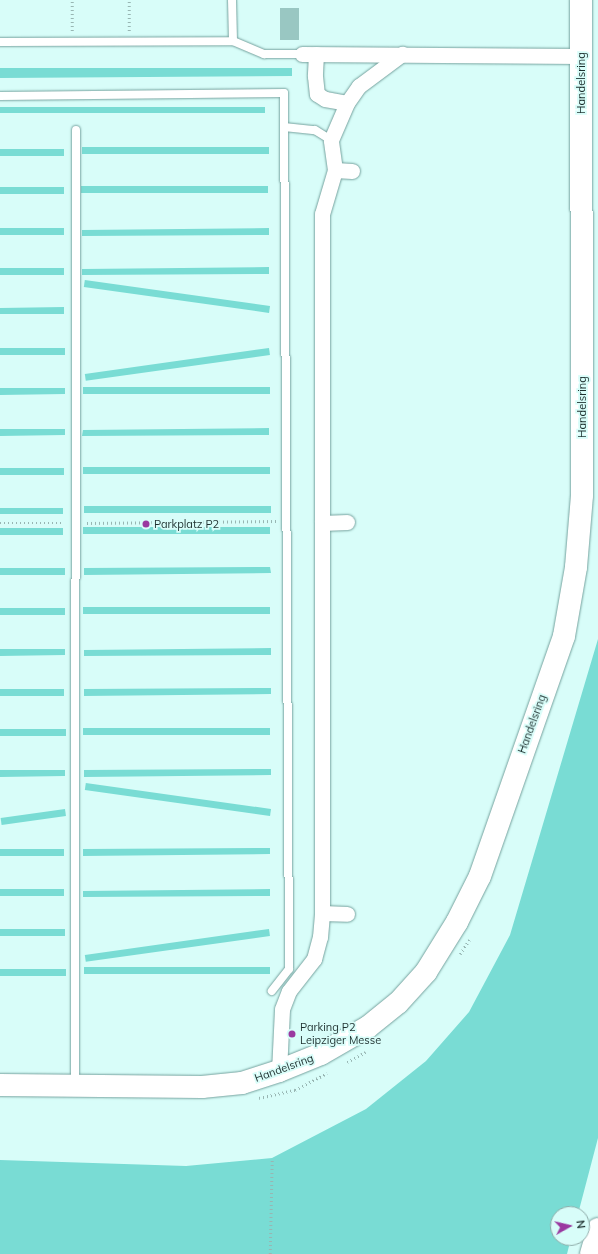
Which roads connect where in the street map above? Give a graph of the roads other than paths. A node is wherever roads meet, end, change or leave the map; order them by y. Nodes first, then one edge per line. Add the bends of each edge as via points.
1 (232, 0) edge
2 (580, 0) edge
3 (233, 41) junction
4 (0, 42) edge
5 (309, 54) junction
6 (402, 54) junction
7 (581, 56) junction
8 (0, 96) edge
9 (347, 103) junction
10 (284, 127) junction
11 (76, 130) dead end
12 (331, 140) junction
13 (335, 170) junction
14 (352, 171) dead end
15 (347, 522) dead end
16 (322, 523) junction
17 (322, 913) junction
18 (347, 914) dead end
19 (272, 991) dead end
20 (279, 1071) junction
21 (0, 1085) edge
22 (75, 1085) junction
23 (598, 1229) edge
24 (591, 1254) edge

1 - 3 lane
2 - 7 main road, Handelsring
3 - 4 lane
3 - 5 lane via 264,54
5 - 6 street
5 - 9 street via 317,94 325,99
6 - 7 street
6 - 9 street via 359,86
7 - 20 main road, Handelsring via 582,495 576,566 564,636 480,876 457,922 426,972 398,1003 368,1027 321,1054
8 - 10 lane via 284,93
9 - 12 street
10 - 12 lane via 315,130
10 - 19 lane via 289,969
11 - 22 lane
12 - 13 street
13 - 14 street
13 - 16 street via 322,214
15 - 16 street
16 - 17 street
17 - 18 street
17 - 20 street via 320,937 314,959 289,991 282,1009
20 - 22 main road, Handelsring via 242,1083 202,1087
21 - 22 main road, Handelsring
23 - 24 main road

